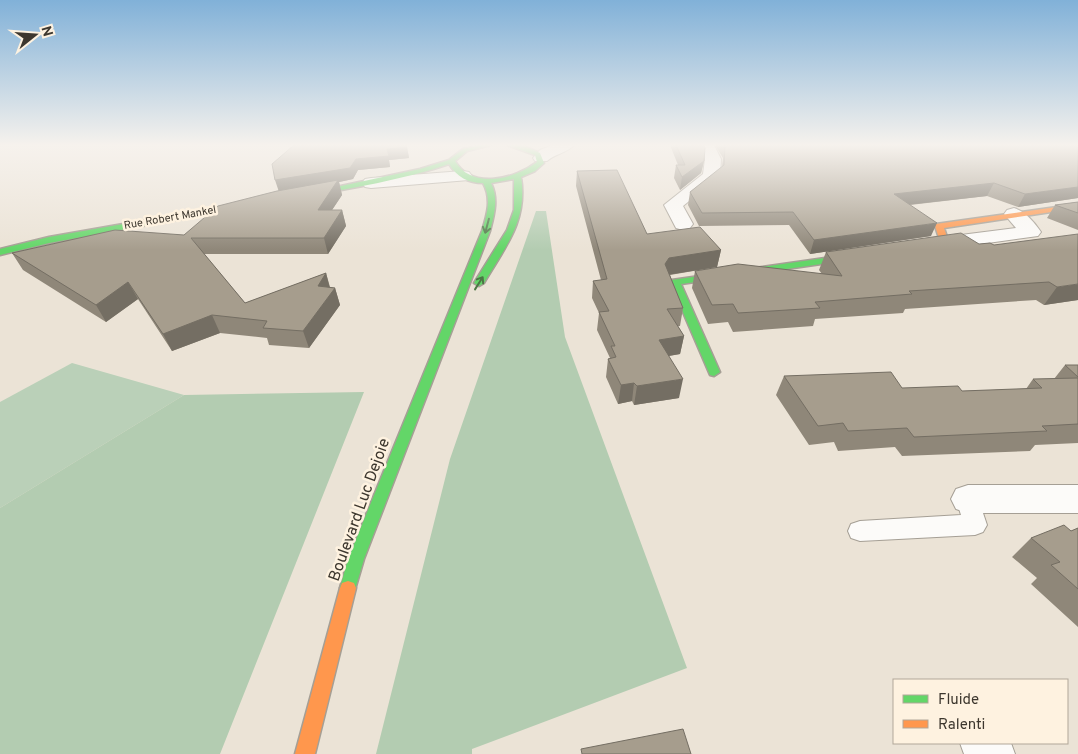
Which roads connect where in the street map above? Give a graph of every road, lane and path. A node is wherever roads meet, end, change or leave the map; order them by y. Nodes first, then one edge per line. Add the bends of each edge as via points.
1 (384, 180) edge
2 (408, 180) edge
3 (485, 180) edge
4 (518, 180) edge
5 (706, 180) edge
6 (371, 183) junction
7 (296, 196) edge
8 (258, 202) edge
9 (1078, 206) edge
10 (1014, 214) joint
11 (683, 224) dead end
12 (945, 243) joint
13 (906, 249) edge
14 (0, 252) edge
15 (868, 254) edge
16 (444, 340) junction
17 (714, 372) dead end
18 (968, 499) joint
19 (1078, 499) edge
20 (860, 531) dead end
21 (984, 744) edge
22 (305, 754) edge
23 (992, 754) edge

1 - 6 main road
2 - 6 street
3 -> 16 main road, Boulevard Luc Dejoie via 493,192 486,231
16 -> 4 main road, Boulevard Luc Dejoie via 512,230 518,210
5 - 11 street via 673,205
6 - 7 main road
8 - 14 main road, Rue Robert Mankel
9 - 10 main road
10 - 12 street via 1031,232
12 - 13 main road
15 - 17 main road via 675,282
16 - 22 main road, Boulevard Luc Dejoie via 356,559
18 - 19 street
18 - 20 lane via 975,525
21 - 23 street

